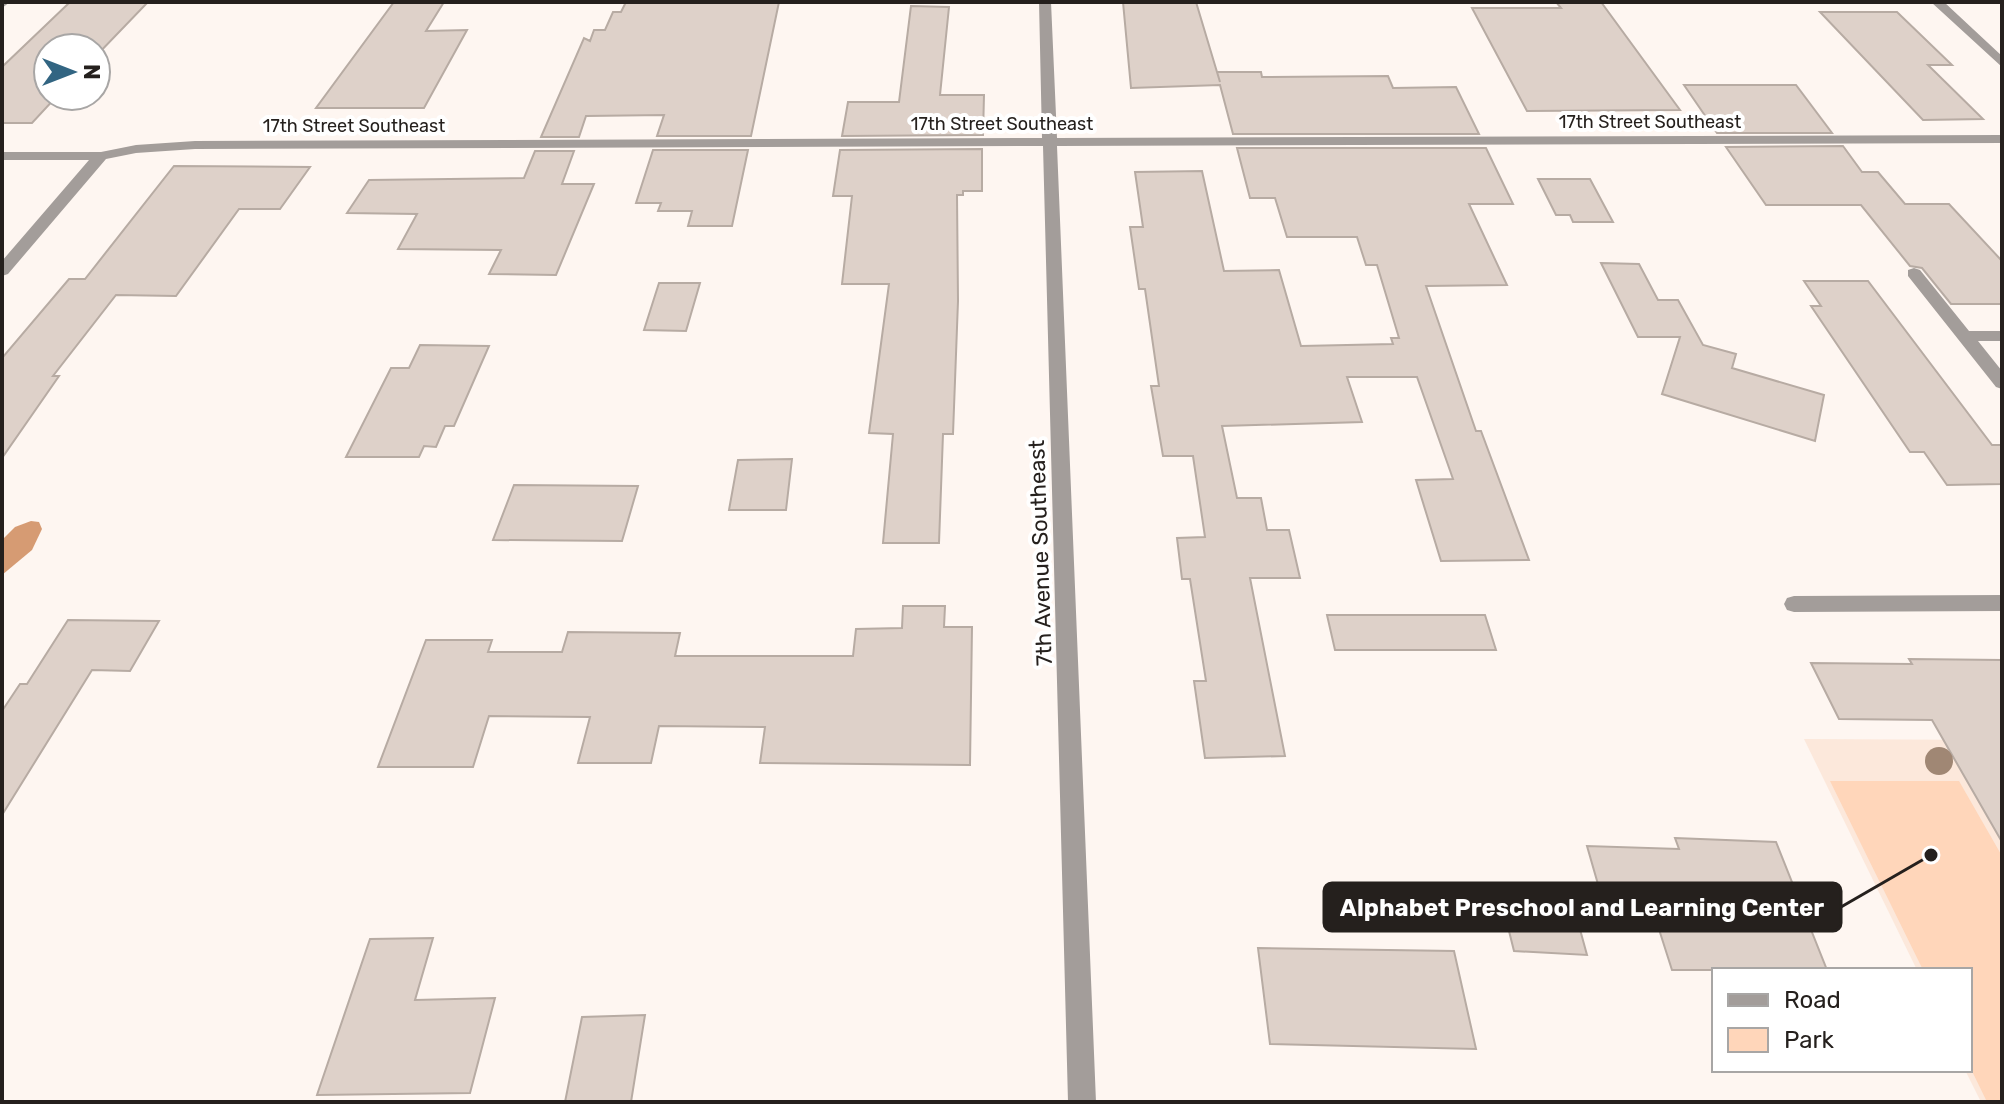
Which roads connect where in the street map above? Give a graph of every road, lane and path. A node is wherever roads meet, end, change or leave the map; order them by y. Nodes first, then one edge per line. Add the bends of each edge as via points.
1 (1045, 2) edge
2 (1937, 2) edge
3 (2002, 63) edge
4 (2002, 139) edge
5 (1050, 142) junction
6 (2, 156) edge
7 (101, 156) junction
8 (2, 271) edge
9 (1914, 273) dead end
10 (1964, 336) junction
11 (2002, 336) edge
12 (2002, 383) edge
13 (2002, 603) edge
14 (1794, 604) dead end
15 (1082, 1102) edge

1 - 5 street, 7th Avenue Southeast
2 - 3 street
4 - 5 street, 17th Street Southeast
5 - 7 street, 17th Street Southeast via 195,145
5 - 15 street, 7th Avenue Southeast
6 - 7 street, 17th Street Southeast
7 - 8 street
9 - 10 street
10 - 11 street
10 - 12 street
13 - 14 street

